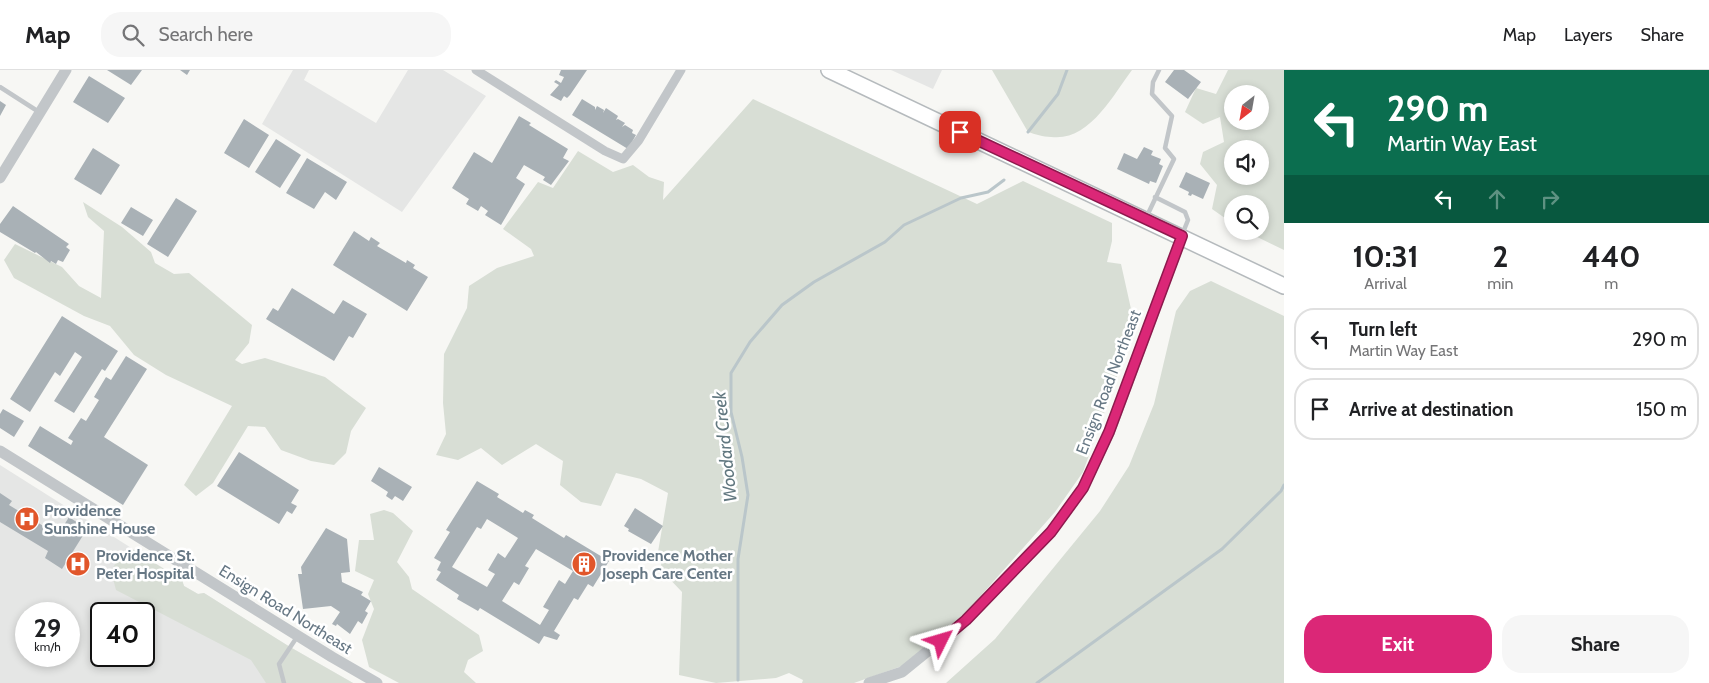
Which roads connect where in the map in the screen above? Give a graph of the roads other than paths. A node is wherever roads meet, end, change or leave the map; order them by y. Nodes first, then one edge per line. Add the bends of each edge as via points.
1 (66, 70) edge
2 (476, 70) edge
3 (681, 70) edge
4 (829, 70) edge
5 (1159, 70) edge
6 (0, 87) edge
7 (40, 112) junction
8 (0, 178) edge
9 (1156, 197) junction
10 (1146, 219) junction
11 (1182, 236) junction
12 (1284, 286) edge
13 (0, 451) edge
14 (298, 636) junction
15 (284, 683) edge
16 (377, 683) edge
17 (869, 683) edge

1 - 7 street
2 - 3 street via 622,159 639,140
4 - 10 main road
5 - 9 lane via 1152,94 1172,116 1165,148 1174,159
6 - 7 lane
7 - 8 street
9 - 10 lane
9 - 11 lane via 1185,212 1188,220
10 - 11 main road
11 - 12 main road
11 - 17 street, Ensign Road Northeast via 1109,432 1083,488 1051,532 966,620 902,672
13 - 14 street, Ensign Road Northeast
14 - 15 lane via 279,664
14 - 16 street, Ensign Road Northeast

